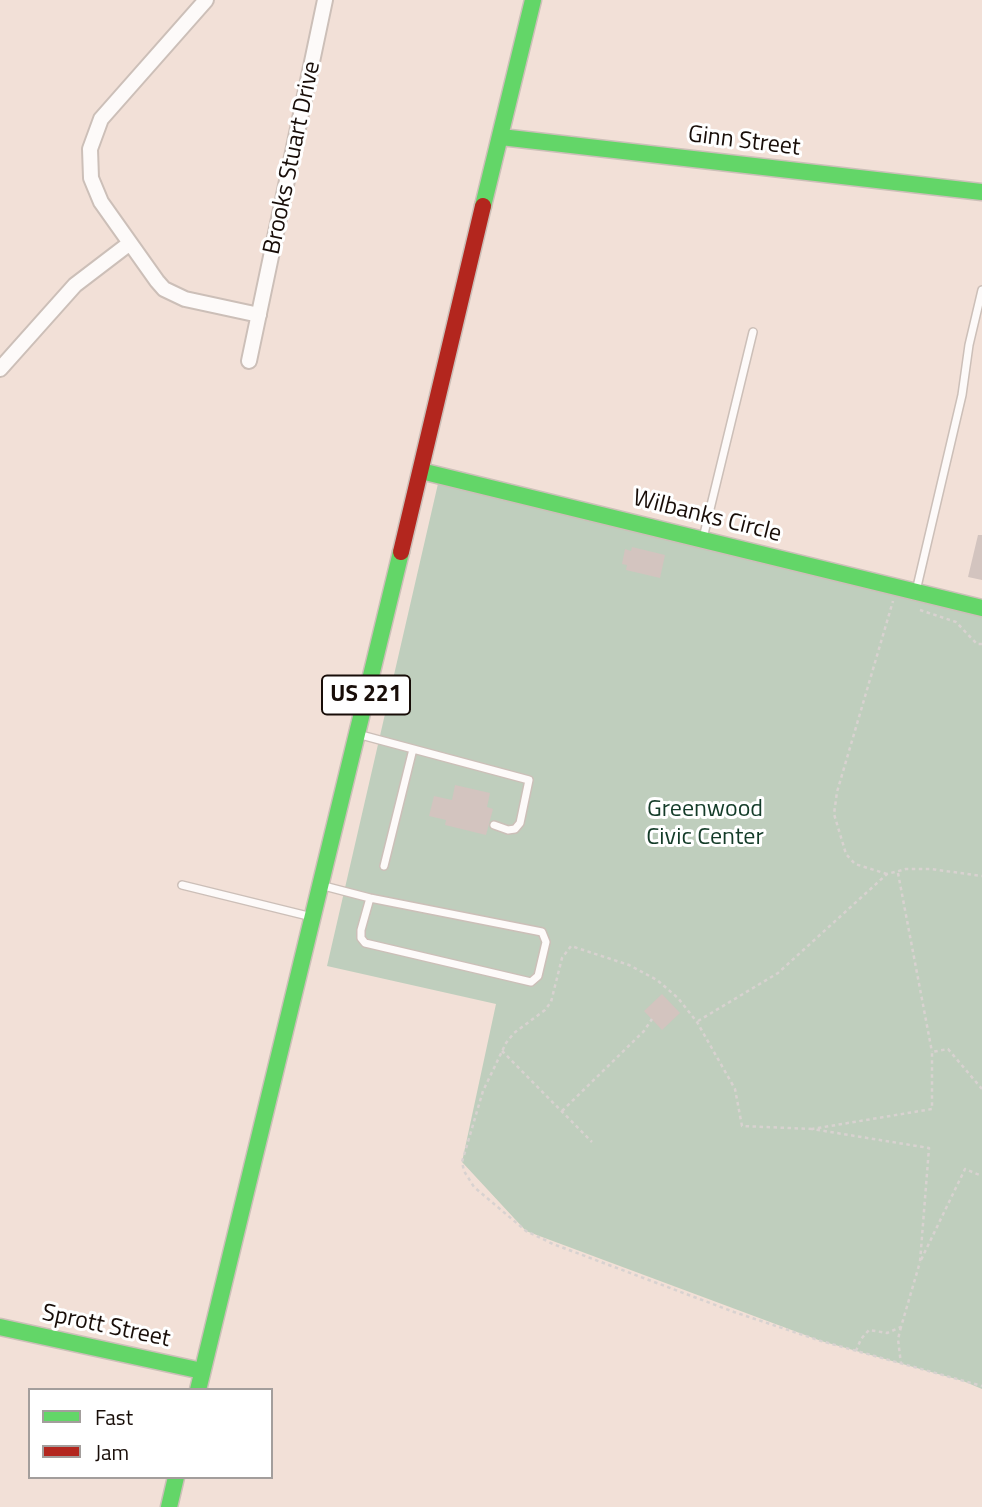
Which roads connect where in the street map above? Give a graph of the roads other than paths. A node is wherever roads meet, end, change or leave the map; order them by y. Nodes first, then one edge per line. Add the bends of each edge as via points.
1 (206, 0) edge
2 (325, 0) edge
3 (533, 0) edge
4 (501, 137) junction
5 (982, 192) edge
6 (130, 243) junction
7 (982, 290) edge
8 (259, 315) junction
9 (753, 332) dead end
10 (249, 362) dead end
11 (0, 369) edge
12 (421, 471) junction
13 (703, 539) junction
14 (916, 592) junction
15 (982, 608) edge
16 (357, 734) junction
17 (413, 750) junction
18 (494, 825) dead end
19 (384, 866) dead end
20 (182, 885) dead end
21 (320, 885) junction
22 (370, 898) junction
23 (312, 917) junction
24 (0, 1327) edge
25 (202, 1371) junction
26 (198, 1388) edge
27 (176, 1479) edge
28 (169, 1507) edge

1 - 6 street via 111,105 94,134 90,164 95,190
2 - 8 street, Brooks Stuart Drive
3 - 4 main road, US 221
4 - 5 main road, Ginn Street
4 - 12 main road, US 221
6 - 8 street via 157,281 173,294
6 - 11 street via 75,285
7 - 14 lane
8 - 10 street, Brooks Stuart Drive
9 - 13 lane
12 - 13 main road, Wilbanks Circle
12 - 16 main road, US 221
13 - 14 main road, Wilbanks Circle
14 - 15 main road, Wilbanks Circle
16 - 17 lane
16 - 21 main road, US 221
17 - 18 lane via 529,780 520,823 508,830
17 - 19 lane
20 - 23 lane
21 - 22 lane
21 - 23 main road, US 221
22 - 22 lane via 361,938 365,943 531,982 537,976 546,942 542,932
23 - 25 main road, US 221
24 - 25 main road, Sprott Street
25 - 26 main road, US 221
27 - 28 main road

